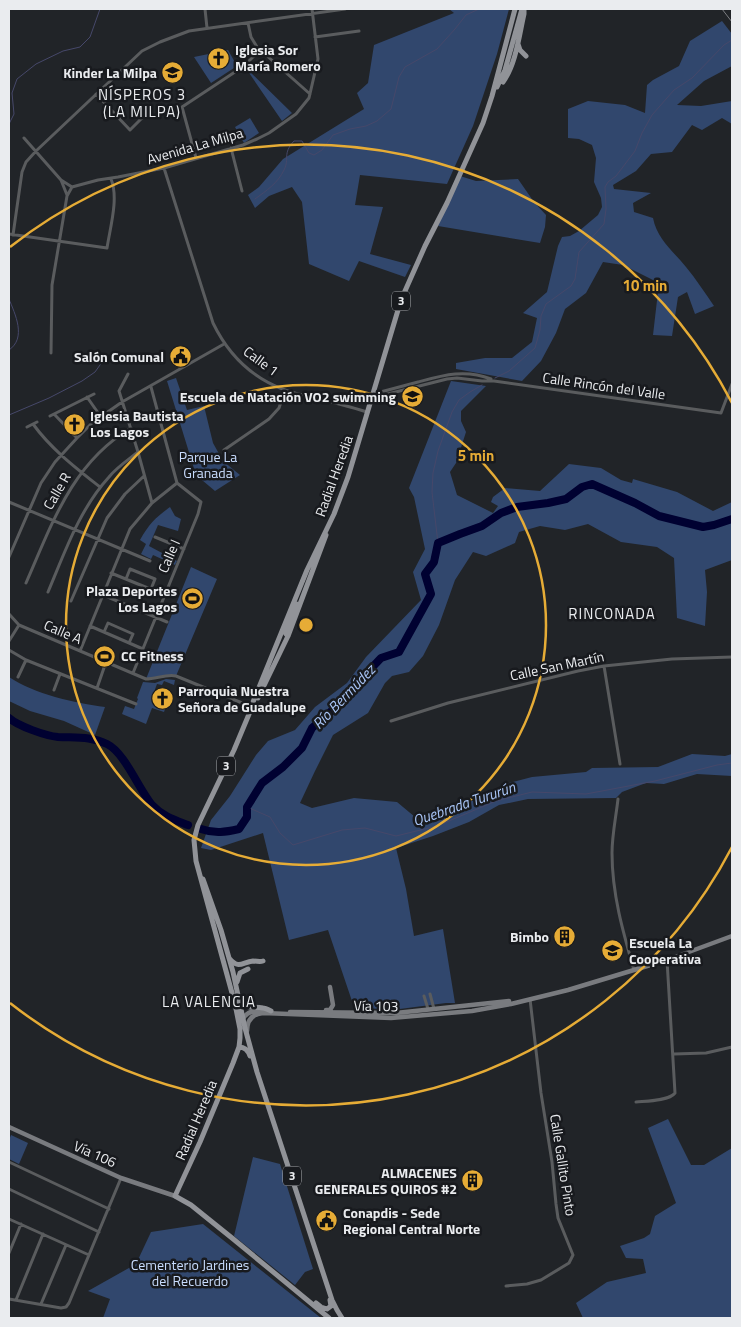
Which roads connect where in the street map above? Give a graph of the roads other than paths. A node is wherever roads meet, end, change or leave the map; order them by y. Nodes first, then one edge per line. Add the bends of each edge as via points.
1 (205, 9) edge
2 (345, 9) edge
3 (516, 9) edge
4 (523, 9) edge
5 (312, 11) edge
6 (248, 23) junction
7 (510, 27) junction
8 (207, 28) junction
9 (359, 31) dead end
10 (315, 38) junction
11 (517, 42) junction
12 (260, 50) junction
13 (513, 51) junction
14 (512, 61) junction
15 (494, 92) junction
16 (96, 94) junction
17 (310, 94) junction
18 (144, 116) dead end
19 (24, 138) dead end
20 (231, 148) junction
21 (36, 151) junction
22 (196, 158) junction
23 (164, 168) junction
24 (111, 178) junction
25 (61, 180) junction
26 (72, 188) junction
27 (242, 191) dead end
28 (67, 196) junction
29 (11, 234) edge
30 (60, 242) junction
31 (224, 344) junction
32 (51, 353) dead end
33 (128, 374) dead end
34 (732, 384) edge
35 (150, 387) junction
36 (285, 390) junction
37 (94, 394) dead end
38 (372, 396) junction
39 (87, 397) junction
40 (122, 402) junction
41 (368, 412) junction
42 (54, 414) junction
43 (50, 416) dead end
44 (101, 417) junction
45 (37, 422) dead end
46 (33, 424) junction
47 (27, 427) dead end
48 (131, 428) junction
49 (77, 438) junction
50 (224, 450) dead end
51 (138, 452) junction
52 (61, 455) junction
53 (81, 473) junction
54 (144, 476) junction
55 (177, 483) junction
56 (100, 487) junction
57 (9, 502) edge
58 (152, 503) junction
59 (29, 510) junction
60 (334, 514) junction
61 (53, 520) junction
62 (75, 529) junction
63 (155, 537) dead end
64 (98, 538) junction
65 (122, 548) junction
66 (184, 549) junction
67 (9, 557) edge
68 (150, 561) dead end
69 (306, 570) junction
70 (111, 573) junction
71 (126, 579) junction
72 (26, 583) dead end
73 (151, 589) junction
74 (48, 592) dead end
75 (102, 595) junction
76 (165, 595) junction
77 (71, 601) dead end
78 (9, 614) edge
79 (156, 617) junction
80 (168, 622) dead end
81 (19, 625) junction
82 (90, 626) junction
83 (104, 632) junction
84 (288, 636) junction
85 (9, 641) edge
86 (129, 643) junction
87 (143, 649) junction
88 (9, 650) edge
89 (80, 651) junction
90 (732, 656) edge
91 (26, 660) junction
92 (106, 662) junction
93 (604, 666) junction
94 (60, 674) junction
95 (133, 674) junction
96 (18, 677) dead end
97 (97, 688) junction
98 (54, 690) dead end
99 (255, 697) junction
100 (136, 704) dead end
101 (252, 707) junction
102 (391, 721) dead end
103 (620, 764) dead end
104 (618, 800) dead end
105 (196, 861) junction
106 (203, 889) junction
107 (732, 936) edge
108 (228, 956) junction
109 (667, 960) junction
110 (263, 961) dead end
111 (248, 968) dead end
112 (634, 970) junction
113 (233, 972) junction
114 (330, 987) dead end
115 (237, 993) junction
116 (430, 994) dead end
117 (424, 996) dead end
118 (530, 999) junction
119 (238, 1000) junction
120 (494, 1007) junction
121 (431, 1010) junction
122 (271, 1011) junction
123 (295, 1011) junction
124 (341, 1013) junction
125 (330, 1017) junction
126 (350, 1017) junction
127 (242, 1018) junction
128 (240, 1029) junction
129 (239, 1047) junction
130 (250, 1047) junction
131 (732, 1047) edge
132 (673, 1054) junction
133 (257, 1072) junction
134 (636, 1102) dead end
135 (10, 1127) edge
136 (9, 1133) edge
137 (9, 1162) edge
138 (121, 1178) junction
139 (9, 1189) edge
140 (174, 1196) junction
141 (109, 1209) junction
142 (9, 1219) edge
143 (21, 1224) junction
144 (99, 1232) junction
145 (43, 1234) junction
146 (235, 1240) junction
147 (66, 1245) junction
148 (9, 1253) edge
149 (89, 1255) junction
150 (327, 1286) junction
151 (506, 1286) dead end
152 (9, 1299) edge
153 (16, 1300) junction
154 (41, 1304) junction
155 (329, 1318) edge
156 (342, 1318) edge

1 - 8 street
2 - 5 street
3 - 7 main road, Radial Heredia / 3
4 - 11 main road
4 - 13 main road, Radial Heredia / 3
5 - 6 street
5 - 10 street, Avenida La Milpa
6 - 8 street
6 - 12 street via 251,37
7 - 13 main road via 508,47
7 - 15 main road, Radial Heredia / 3
8 - 16 street via 189,31 142,51
9 - 10 street
10 - 17 street, Avenida La Milpa via 318,59
11 - 13 main road
11 - 14 main road via 526,56
12 - 17 street
12 - 22 street via 244,66 182,106
13 - 14 main road
13 - 15 main road, Radial Heredia / 3
14 - 15 main road via 506,78
15 - 38 main road, Radial Heredia / 3 via 465,164 401,300
16 - 18 street via 130,130
16 - 21 street
17 - 20 street, Avenida La Milpa via 300,110 275,128 257,139
19 - 21 street
20 - 22 street, Avenida La Milpa
20 - 27 street
21 - 25 street
21 - 29 street via 22,172
22 - 23 street, Avenida La Milpa
23 - 24 street, Avenida La Milpa
23 - 31 street, Calle 1 via 213,323
24 - 26 street, Avenida La Milpa
24 - 30 street via 115,192 107,248
25 - 26 street
25 - 28 street
26 - 28 street
28 - 30 street
29 - 30 street
30 - 32 street via 51,293
31 - 35 street
31 - 36 street, Calle 1 via 251,371
33 - 40 street via 119,391
34 - 38 street, Calle Rincón del Valle via 721,413 494,380 457,378
35 - 40 street
35 - 55 street
36 - 41 street, Calle 1
36 - 50 street via 279,408 269,420
37 - 39 street
38 - 41 main road, Radial Heredia / 3
39 - 42 street
39 - 44 street
40 - 44 street
40 - 48 street
41 - 60 main road, Radial Heredia / 3
42 - 43 street
42 - 49 street
44 - 49 street
45 - 46 street
46 - 47 street
46 - 52 street
48 - 51 street
48 - 53 street, Calle R via 106,446
49 - 52 street
51 - 54 street
51 - 56 street
52 - 53 street
52 - 59 street via 41,484
53 - 56 street
53 - 61 street, Calle R
54 - 58 street
54 - 64 street via 107,518
55 - 58 street
55 - 66 street, Calle I via 201,502
56 - 62 street
57 - 59 street
58 - 65 street via 130,529
59 - 61 street
59 - 67 street
60 - 69 main road, Radial Heredia / 3
60 - 84 main road
61 - 62 street
61 - 72 street, Calle R
62 - 64 street
62 - 74 street
63 - 66 street
64 - 65 street
64 - 77 street
65 - 68 street
65 - 70 street
66 - 76 street, Calle I
69 - 84 main road via 287,630
69 - 99 main road, Radial Heredia / 3
70 - 71 street
70 - 75 street
71 - 73 street
71 - 73 street via 130,569 155,579
73 - 76 street
75 - 79 street
75 - 82 street
76 - 79 street, Calle I
78 - 81 street, Calle A
79 - 80 street
79 - 87 street, Calle I
81 - 85 street
81 - 89 street, Calle A
82 - 83 street
82 - 89 street
83 - 86 street
83 - 86 street via 108,623 125,630 133,634
84 - 99 main road via 282,641
84 - 101 main road
86 - 87 street
87 - 95 street, Calle I
88 - 91 street
89 - 92 street, Calle A
90 - 93 street, Calle San Martín via 672,658
91 - 94 street
91 - 96 street
92 - 95 street, Calle A
92 - 97 street
93 - 102 street, Calle San Martín via 448,703
93 - 103 street
94 - 97 street
94 - 98 street
95 - 101 street, Calle A via 146,679 176,676
97 - 100 street
99 - 101 main road, Radial Heredia / 3
101 - 105 main road, Radial Heredia / 3 via 198,825 194,840
104 - 112 street via 612,845 614,888
105 - 106 main road, Radial Heredia / 3
105 - 108 main road, Radial Heredia / 3 via 214,906
106 - 113 main road via 228,968
106 - 128 main road, Radial Heredia / 3
107 - 109 main road, Vía 103
108 - 110 main road via 238,965
108 - 113 main road, Radial Heredia / 3
109 - 112 main road, Vía 103
109 - 132 street
111 - 115 main road via 238,975
112 - 118 main road, Vía 103
113 - 115 main road, Radial Heredia / 3
114 - 123 main road via 333,1005 330,1010
115 - 119 main road, Radial Heredia / 3
116 - 121 street
117 - 121 street
118 - 120 main road, Vía 103
118 - 121 main road, Vía 103
118 - 151 street, Calle Gallito Pinto via 558,1218 573,1255 569,1263 541,1280
119 - 122 main road via 246,1007
119 - 127 main road, Radial Heredia / 3
120 - 121 main road via 435,1013
120 - 126 main road, Vía 103 via 410,1018
121 - 124 main road, Vía 103
121 - 126 main road via 425,1014
122 - 123 main road, Vía 103
122 - 127 main road, Vía 103 via 254,1011
123 - 124 main road, Vía 103
124 - 125 main road
124 - 126 main road
125 - 126 main road, Vía 103
125 - 130 main road, Vía 103 via 255,1014 248,1025
127 - 128 main road
127 - 130 main road, Radial Heredia / 3
128 - 129 main road, Radial Heredia / 3
129 - 133 main road via 248,1051
129 - 140 main road, Radial Heredia / 3
130 - 133 main road, Radial Heredia / 3
131 - 132 street via 698,1054
132 - 134 street via 674,1095
133 - 150 main road, Radial Heredia / 3
135 - 136 street
135 - 138 main road, Vía 106
137 - 141 street
138 - 140 main road, Vía 106
138 - 141 street
139 - 144 street
140 - 146 main road
141 - 144 street
142 - 143 street
143 - 145 street
143 - 148 street
144 - 149 street
145 - 147 street
145 - 153 street
146 - 150 main road via 327,1309 331,1306
146 - 155 main road
147 - 149 street
147 - 154 street
149 - 154 street via 69,1304 61,1308
150 - 156 main road, Radial Heredia / 3
152 - 153 street
153 - 154 street

